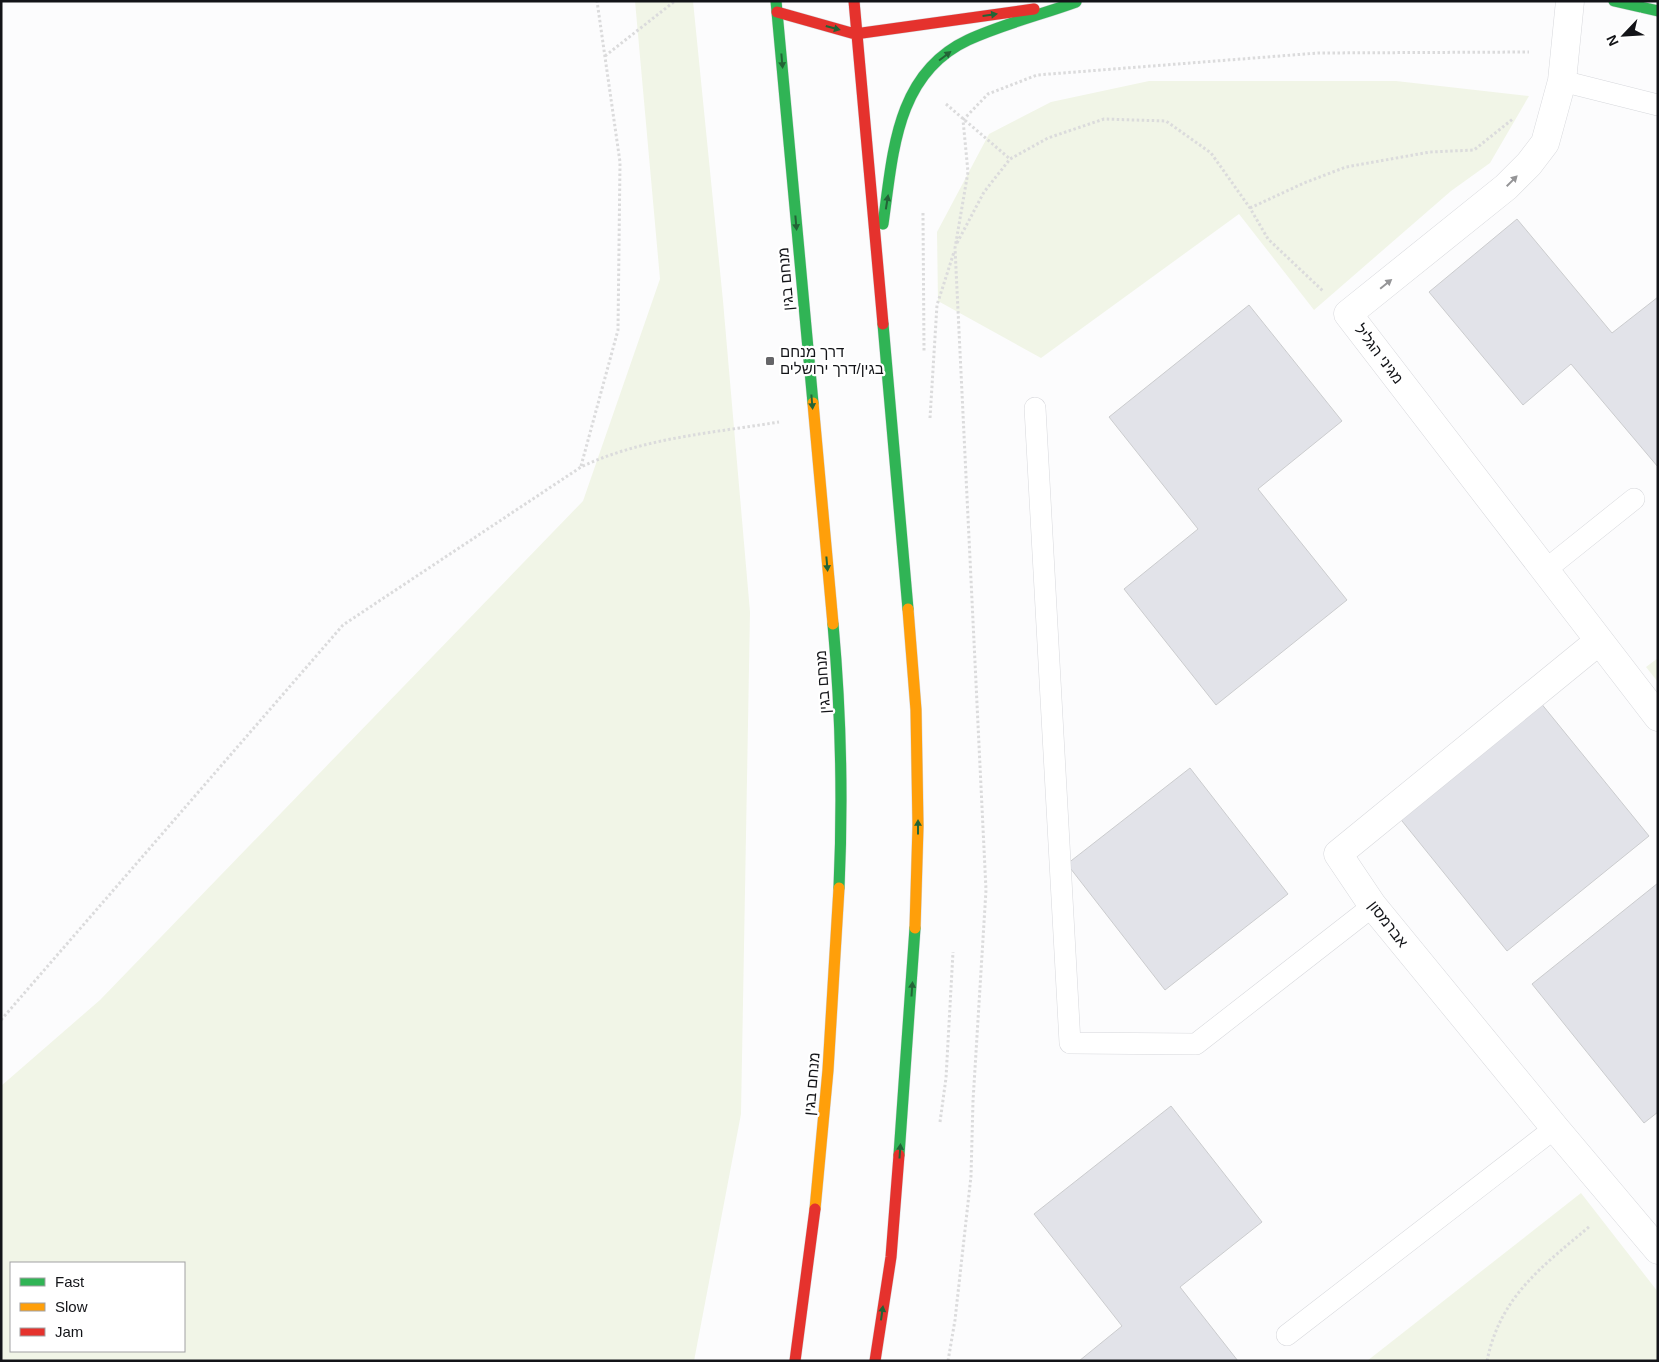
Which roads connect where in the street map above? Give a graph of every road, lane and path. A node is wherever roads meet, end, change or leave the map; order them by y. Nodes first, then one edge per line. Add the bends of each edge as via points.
1 (597, 1) edge
2 (675, 1) edge
3 (854, 1) edge
4 (1088, 1) edge
5 (1570, 1) edge
6 (1614, 1) edge
7 (1076, 2) junction
8 (795, 5) dead end
9 (777, 7) edge
10 (1658, 12) edge
11 (856, 34) junction
12 (1567, 38) junction
13 (605, 56) junction
14 (926, 71) junction
15 (1562, 80) junction
16 (1658, 105) edge
17 (1518, 115) dead end
18 (963, 120) junction
19 (1010, 159) junction
20 (1250, 208) junction
21 (955, 248) junction
22 (877, 268) junction
23 (1348, 314) junction
24 (1035, 408) dead end
25 (814, 417) junction
26 (930, 419) dead end
27 (581, 467) junction
28 (1634, 499) dead end
29 (1544, 571) junction
30 (1599, 641) junction
31 (1658, 717) edge
32 (1373, 906) junction
33 (1, 1020) edge
34 (1555, 1128) junction
35 (1617, 1202) junction
36 (1658, 1250) edge
37 (1287, 1335) dead end
38 (795, 1361) edge
39 (875, 1361) edge
40 (948, 1361) edge
41 (1487, 1361) edge

1 - 13 path
2 - 13 path
3 - 11 main road
4 - 7 main road
5 - 12 street, מגיני הגליל
6 - 10 main road
11 -> 7 main road
14 -> 7 main road via 966,41
8 - 9 main road
9 -> 11 main road
9 -> 25 main road, מנחם בגין
11 - 22 main road
12 - 15 street, מגיני הגליל
12 - 18 path via 1539,52 1318,53 1037,75 988,94
13 - 27 path via 620,162 618,330
14 - 18 path via 946,103
22 -> 14 main road via 904,115 913,89
15 - 16 lane
23 -> 15 street, מגיני הגליל via 1506,187 1529,164 1545,143
17 - 20 path via 1474,150 1430,152 1346,167
18 - 19 path
18 - 21 path via 968,172
19 - 20 path via 1048,138 1104,118 1166,121 1211,153
19 - 21 path via 984,192
20 - 23 path via 1268,239
21 - 26 path via 938,305
21 - 40 path via 986,890 971,1176
39 -> 22 main road via 898,1174 915,938 918,826 915,700
23 - 29 street, מגיני הגליל
24 - 32 lane via 1070,1043 1196,1044
25 - 27 path via 676,438 610,453
25 -> 38 main road, מנחם בגין via 840,703 842,817 828,1070 817,1193
27 - 33 path via 343,625
28 - 29 lane
29 - 30 street, מגיני הגליל
30 - 31 street, מגיני הגליל
30 - 32 street, אברמסון via 1338,854
32 - 34 street, אברמסון
34 - 35 street, אברמסון
34 - 37 lane
35 - 36 street, אברמסון
35 - 41 path via 1527,1280 1507,1308

